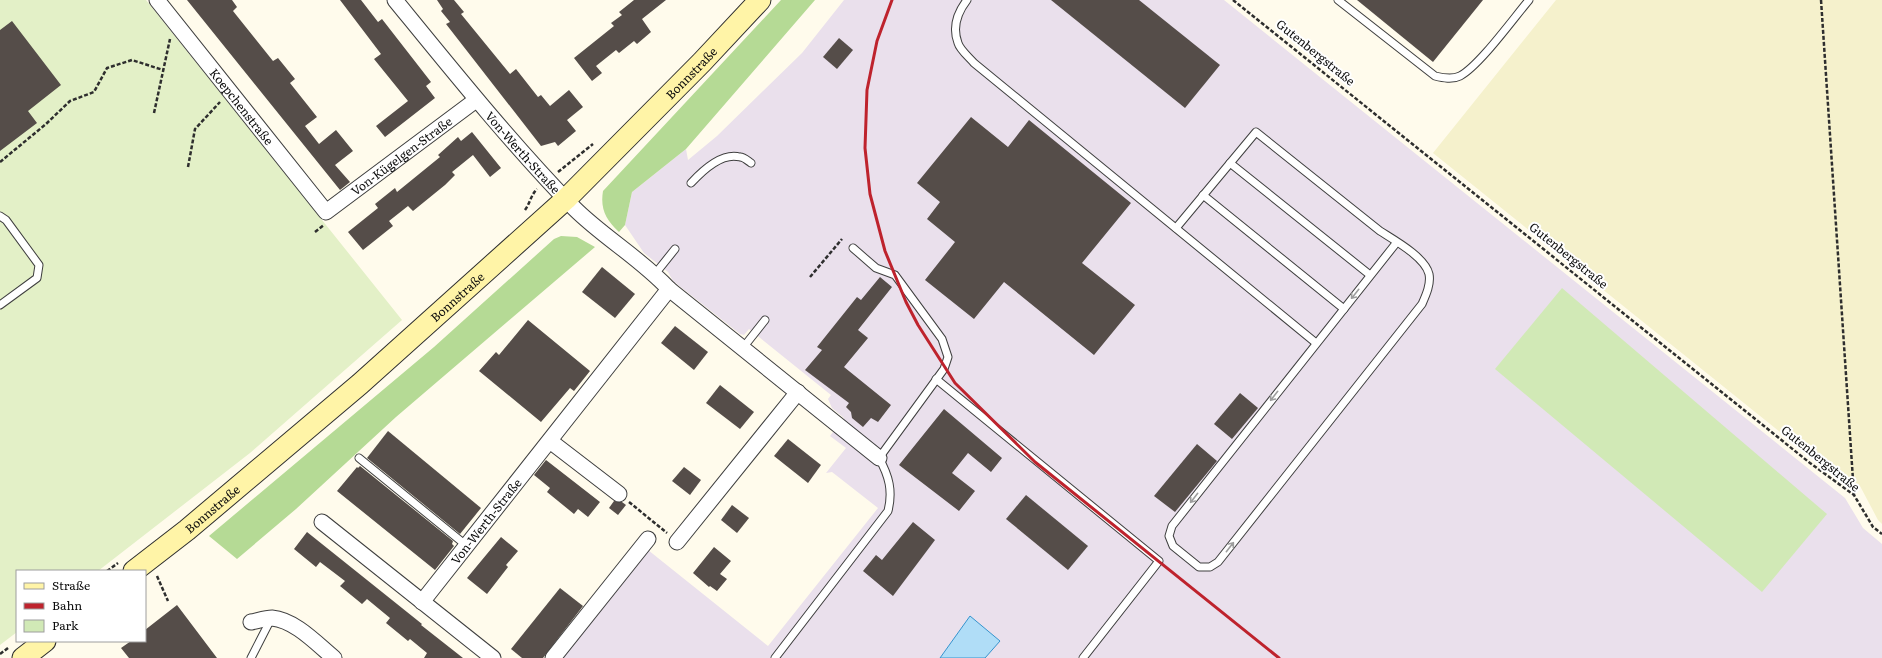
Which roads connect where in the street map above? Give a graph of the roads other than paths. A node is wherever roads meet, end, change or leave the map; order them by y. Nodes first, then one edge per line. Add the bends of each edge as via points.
1 (157, 0) edge
2 (395, 0) edge
3 (760, 0) edge
4 (967, 0) edge
5 (1338, 0) edge
6 (1529, 0) edge
7 (476, 100) junction
8 (751, 163) dead end
9 (1230, 163) junction
10 (691, 183) dead end
11 (1203, 195) junction
12 (566, 199) junction
13 (326, 212) joint
14 (0, 216) edge
15 (1176, 228) junction
16 (1397, 242) junction
17 (853, 248) dead end
18 (675, 249) dead end
19 (655, 274) junction
20 (1370, 275) junction
21 (669, 289) junction
22 (0, 305) edge
23 (1344, 309) junction
24 (765, 320) dead end
25 (1316, 343) junction
26 (742, 349) junction
27 (936, 379) junction
28 (798, 392) junction
29 (550, 441) junction
30 (359, 458) dead end
31 (879, 458) junction
32 (619, 494) road end
33 (322, 522) dead end
34 (648, 539) dead end
35 (677, 542) road end
36 (467, 546) junction
37 (134, 564) edge
38 (422, 602) junction
39 (271, 618) junction
40 (250, 622) dead end
41 (44, 642) edge
42 (23, 658) edge
43 (251, 658) edge
44 (334, 658) edge
45 (494, 658) edge
46 (553, 658) edge
47 (775, 658) edge
48 (1083, 658) edge

1 - 13 street, Koepchenstraße
2 - 7 street, Von-Werth-Straße
3 - 12 main road, Bonnstraße
4 - 15 lane via 958,10 955,27 958,44 974,63
5 - 6 lane via 1435,76 1445,79 1459,77 1471,68
7 - 12 street, Von-Werth-Straße
7 - 13 street, Von-Kügelgen-Straße
8 - 10 lane via 741,157 731,156 702,171
9 - 11 lane
9 - 16 lane via 1256,132
9 - 20 lane
11 - 15 lane
11 - 23 lane
12 - 19 street, Von-Werth-Straße
12 - 37 main road, Bonnstraße via 360,384 187,530
14 - 22 lane via 6,220 39,265 37,278
15 - 25 lane
16 - 20 lane
25 -> 16 lane via 1172,526 1169,536 1173,546 1200,567 1210,567 1218,562 1422,304 1428,289 1429,274 1424,262
17 - 27 lane via 876,268 895,275 942,339 948,357 944,369
18 - 19 lane
19 - 21 street, Von-Werth-Straße
20 -> 23 lane
21 - 26 street, Von-Werth-Straße
21 - 29 street, Von-Werth-Straße
23 - 25 lane
24 - 26 lane
26 - 28 street, Von-Werth-Straße
27 - 31 lane
27 - 48 lane via 1159,561
28 - 31 street, Von-Werth-Straße
28 - 35 street
29 - 32 street
29 - 36 street, Von-Werth-Straße
30 - 36 lane
31 - 47 lane via 888,475 891,500 888,511
33 - 38 street
34 - 46 street
36 - 38 street, Von-Werth-Straße
38 - 45 street
39 - 40 street
39 - 43 lane
39 - 44 street via 284,621 300,631
41 - 42 main road

